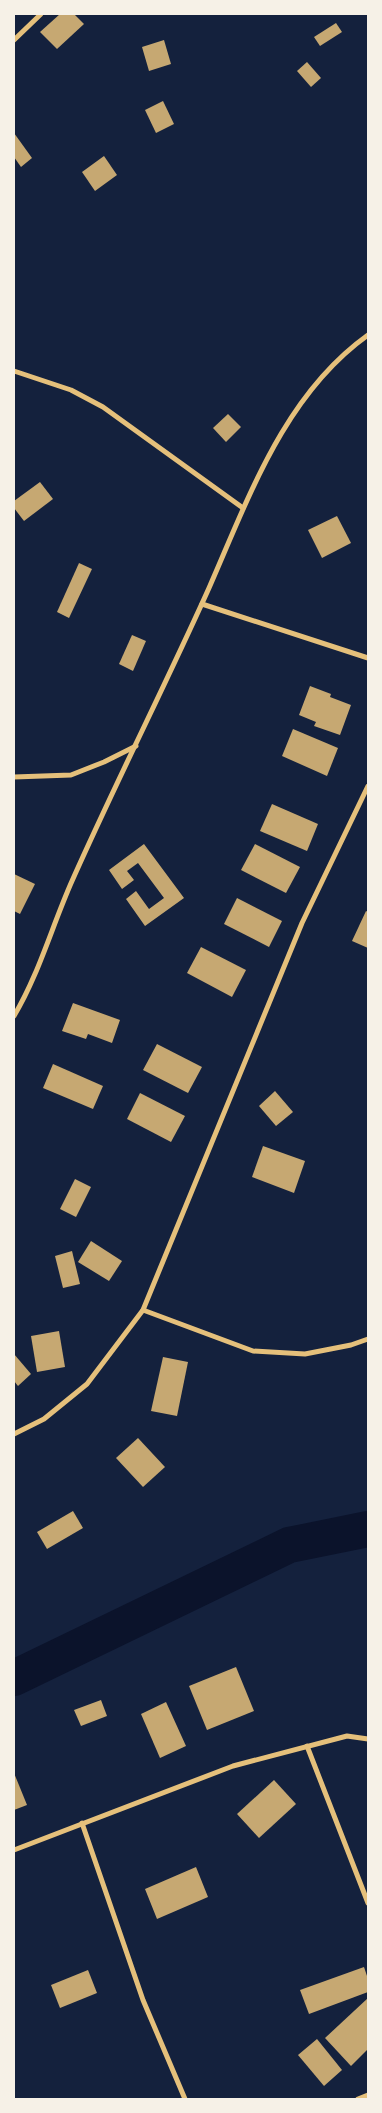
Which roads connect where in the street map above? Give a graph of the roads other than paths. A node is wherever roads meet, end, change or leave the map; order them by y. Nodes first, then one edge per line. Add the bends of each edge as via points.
1 (41, 14) edge
2 (14, 40) edge
3 (368, 335) edge
4 (14, 371) edge
5 (243, 508) junction
6 (202, 604) junction
7 (368, 658) edge
8 (136, 746) junction
9 (14, 777) edge
10 (368, 786) edge
11 (14, 1016) edge
12 (143, 1310) junction
13 (368, 1339) edge
14 (14, 1434) edge
15 (368, 1739) edge
16 (307, 1746) junction
17 (82, 1822) junction
18 (14, 1850) edge
19 (368, 1903) edge
20 (368, 2095) edge
21 (185, 2099) edge
22 (358, 2099) edge

1 - 2 street
3 - 5 street via 352,346 314,386 276,440
4 - 5 street via 71,390 103,406
5 - 6 street
6 - 7 street
6 - 8 street
8 - 9 street via 71,775
8 - 11 street via 72,882 26,996
10 - 12 street via 302,923
12 - 13 street via 253,1351 305,1354
12 - 14 street via 87,1384 44,1419
15 - 16 street via 347,1736
16 - 17 street via 233,1766
16 - 19 street
17 - 18 street
17 - 21 street via 143,2000
20 - 22 street

